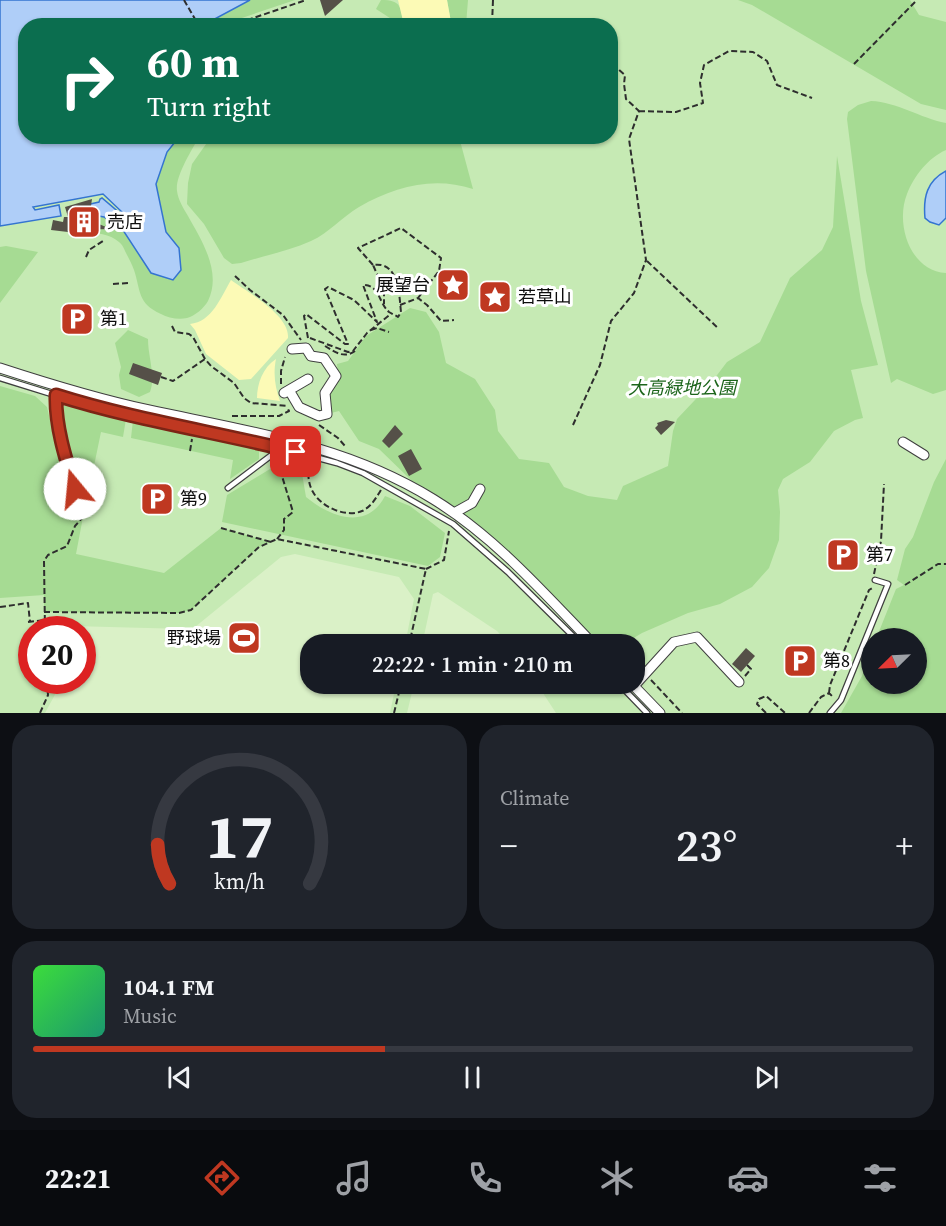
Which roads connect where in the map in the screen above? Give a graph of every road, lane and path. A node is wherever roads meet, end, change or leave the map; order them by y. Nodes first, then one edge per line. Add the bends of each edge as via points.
1 (184, 0) edge
2 (306, 0) edge
3 (493, 0) edge
4 (916, 1) edge
5 (194, 18) edge
6 (252, 18) edge
7 (492, 18) edge
8 (854, 64) dead end
9 (618, 69) edge
10 (812, 98) dead end
11 (639, 111) junction
12 (103, 242) dead end
13 (86, 256) dead end
14 (646, 260) junction
15 (373, 265) junction
16 (235, 276) dead end
17 (128, 283) dead end
18 (113, 284) dead end
19 (418, 298) junction
20 (384, 304) junction
21 (400, 305) junction
22 (392, 313) junction
23 (454, 321) dead end
24 (378, 323) junction
25 (172, 326) dead end
26 (719, 329) dead end
27 (389, 332) dead end
28 (310, 338) junction
29 (302, 342) junction
30 (325, 346) dead end
31 (292, 349) junction
32 (205, 359) junction
33 (0, 368) edge
34 (161, 377) dead end
35 (0, 378) edge
36 (308, 379) dead end
37 (56, 387) junction
38 (286, 391) junction
39 (288, 406) junction
40 (289, 411) junction
41 (296, 414) dead end
42 (318, 424) dead end
43 (226, 425) junction
44 (573, 425) dead end
45 (193, 434) dead end
46 (903, 442) dead end
47 (281, 448) junction
48 (190, 451) dead end
49 (924, 455) dead end
50 (294, 457) dead end
51 (309, 460) dead end
52 (356, 460) junction
53 (884, 484) dead end
54 (228, 488) dead end
55 (480, 489) dead end
56 (389, 494) dead end
57 (86, 503) dead end
58 (454, 513) junction
59 (83, 517) dead end
60 (442, 527) dead end
61 (221, 528) dead end
62 (277, 539) junction
63 (271, 542) junction
64 (946, 564) edge
65 (426, 569) junction
66 (875, 583) junction
67 (905, 585) dead end
68 (880, 589) dead end
69 (0, 607) edge
70 (44, 612) junction
71 (28, 616) edge
72 (44, 616) edge
73 (411, 634) edge
74 (571, 634) edge
75 (583, 634) edge
76 (645, 674) joint
77 (739, 682) dead end
78 (829, 693) junction
79 (48, 694) edge
80 (399, 694) edge
81 (629, 694) edge
82 (642, 694) edge
83 (833, 697) dead end
84 (40, 713) edge
85 (394, 713) edge
86 (647, 713) edge
87 (660, 713) edge
88 (682, 713) edge
89 (766, 713) edge
90 (785, 713) edge
91 (809, 713) edge
92 (830, 713) edge

1 - 5 path
2 - 6 path
3 - 7 path
4 - 8 path
9 - 11 path via 625,75 626,99
10 - 11 path via 777,85 767,61 753,52 729,51 704,66 700,83 703,103 676,112
11 - 14 path via 629,139
12 - 13 path
14 - 26 path
14 - 44 path via 634,293 610,321 600,365
15 - 19 path via 358,248 401,228 441,258 439,271
15 - 20 path via 384,290
15 - 21 path via 387,267 393,273
16 - 29 path via 283,315
17 - 18 path
19 - 21 path
19 - 23 path via 441,321
20 - 22 path
20 - 24 path via 375,288 363,284
21 - 22 path via 398,317
22 - 24 path
24 - 28 path via 353,351
24 - 28 path via 354,300 328,287 325,289 348,344 306,314
25 - 32 path via 175,332 193,337
27 - 30 path via 371,330 350,355
28 - 29 path
29 - 31 path
31 - 38 path via 281,371 281,386
31 - 38 street via 306,348 311,356 324,358 336,376 325,393 327,414 319,416 299,407
32 - 34 path via 173,381
32 - 39 path via 234,382 251,403
33 - 37 street
35 - 37 lane
36 - 38 street
37 - 43 street
37 - 47 lane via 147,421
37 - 57 lane via 56,408 68,465 75,489
38 - 39 path
39 - 40 path
40 - 41 path
40 - 43 path via 279,416 234,415
42 - 52 path via 338,438
43 - 52 street
45 - 48 path
46 - 49 street
47 - 54 lane
47 - 74 lane via 363,473 453,524
50 - 62 path via 278,463 293,512 284,519 284,530
51 - 56 path via 313,492 326,506 342,512 362,511 381,490
52 - 58 street via 433,498
53 - 66 path via 882,541
55 - 58 street via 472,503
58 - 75 street via 498,548
59 - 70 path via 67,546 44,561
60 - 65 path via 450,532 444,560
61 - 63 path
62 - 63 path
62 - 65 path
63 - 70 path via 259,547 191,610
64 - 67 path via 938,564
65 - 73 path
66 - 68 path
66 - 78 path
66 - 92 lane via 888,584 841,700
69 - 71 path via 27,603
70 - 72 path
76 - 77 street via 674,642 697,637
76 - 88 path
78 - 83 path
78 - 91 path
79 - 84 path
80 - 85 path
81 - 86 lane
82 - 87 street
89 - 90 path via 757,704 765,696

